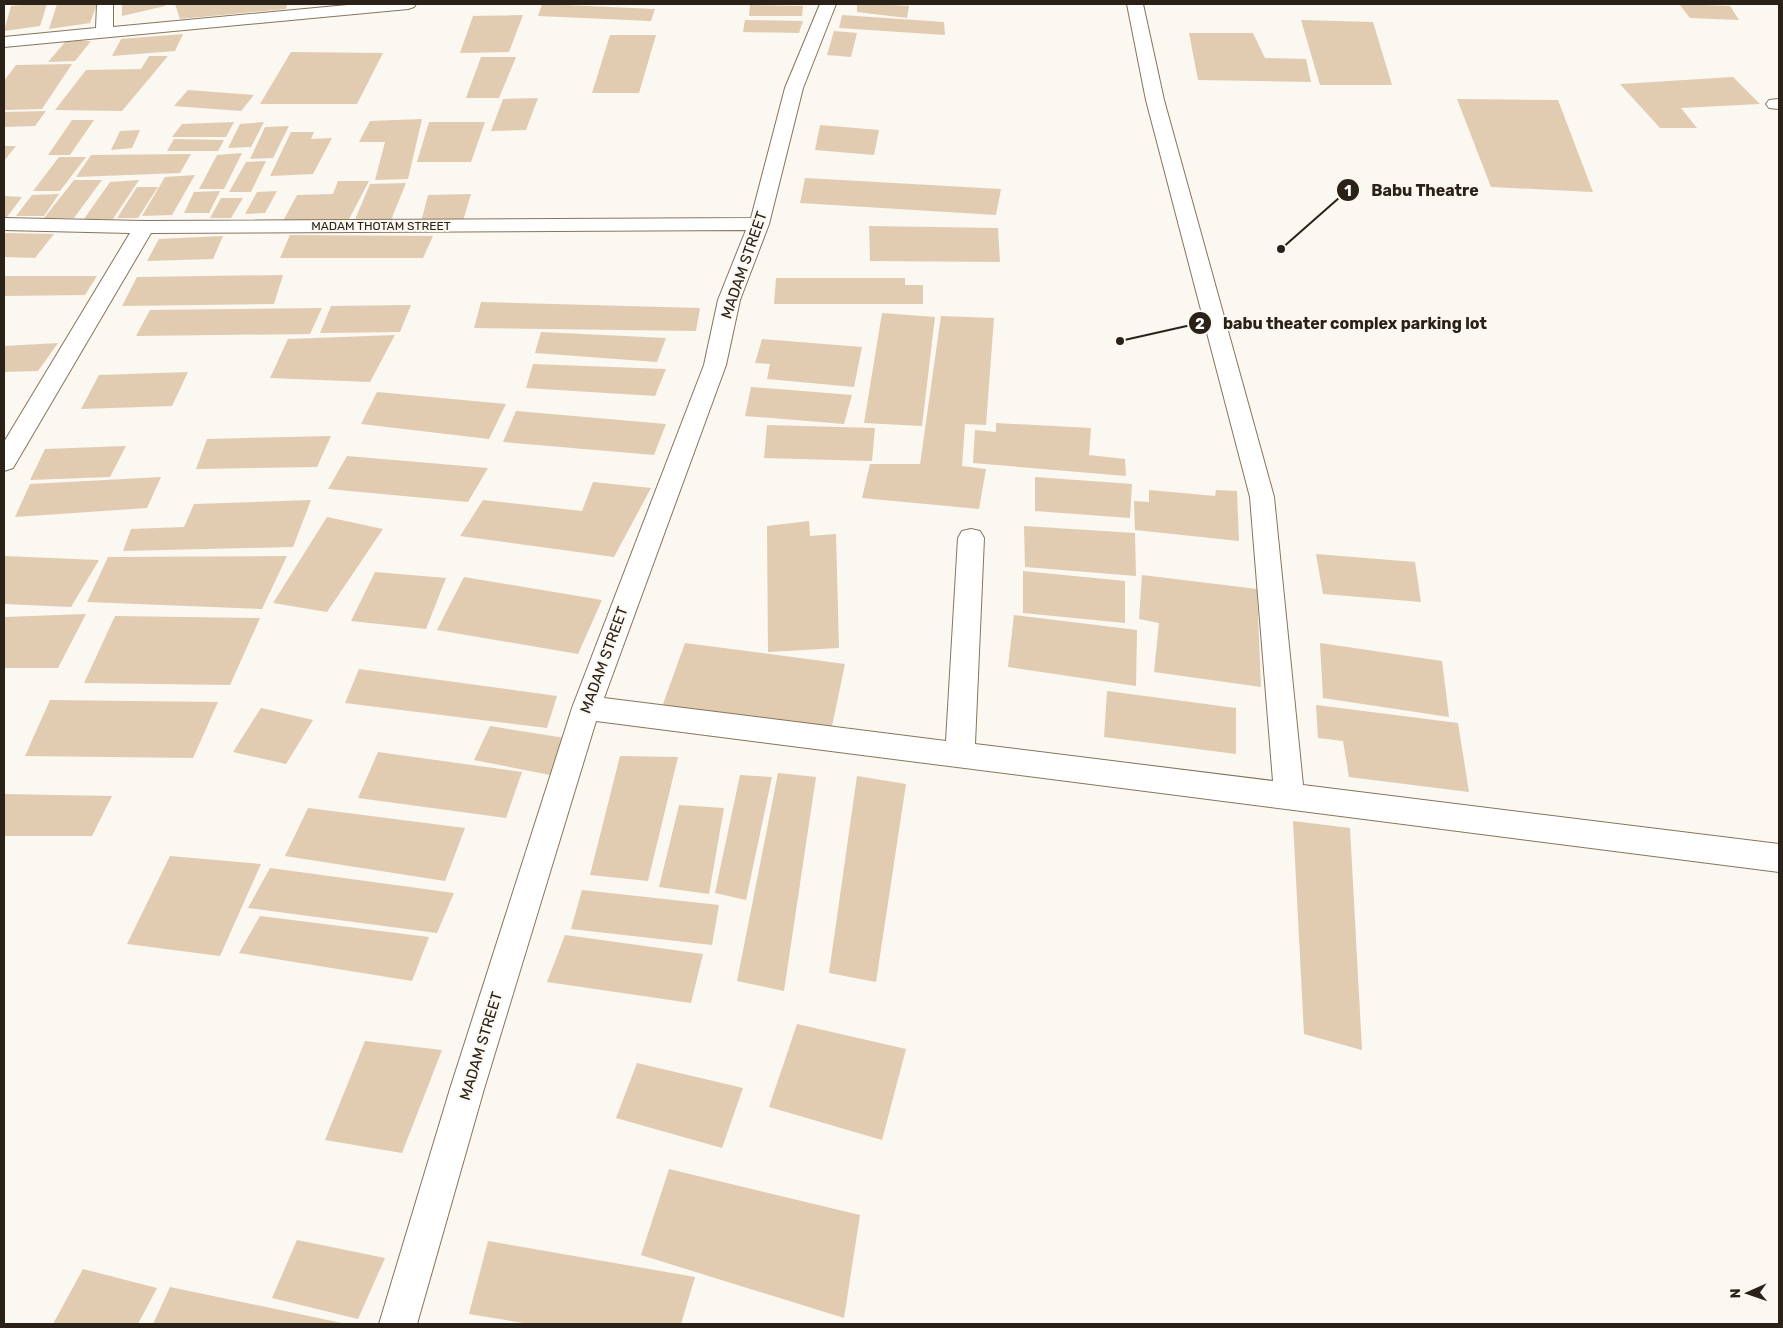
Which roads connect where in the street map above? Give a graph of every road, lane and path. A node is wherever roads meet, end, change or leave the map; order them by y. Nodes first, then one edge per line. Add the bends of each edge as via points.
1 (105, 4) edge
2 (408, 4) edge
3 (828, 4) edge
4 (1135, 4) edge
5 (104, 32) junction
6 (4, 42) edge
7 (4, 224) edge
8 (759, 224) junction
9 (144, 226) junction
10 (4, 462) edge
11 (972, 538) dead end
12 (586, 708) junction
13 (960, 755) junction
14 (1288, 796) junction
15 (1779, 858) edge
16 (398, 1324) edge

1 - 5 street
2 - 5 street
3 - 8 street, MADAM STREET via 794,88
4 - 14 street via 1155,100 1262,497
5 - 6 street
7 - 9 street, MADAM THOTAM STREET
8 - 9 street, MADAM THOTAM STREET
8 - 12 street, MADAM STREET via 729,300 715,365
9 - 10 street
11 - 13 street
12 - 13 street
12 - 16 street, MADAM STREET via 467,1089
13 - 14 street
14 - 15 street

